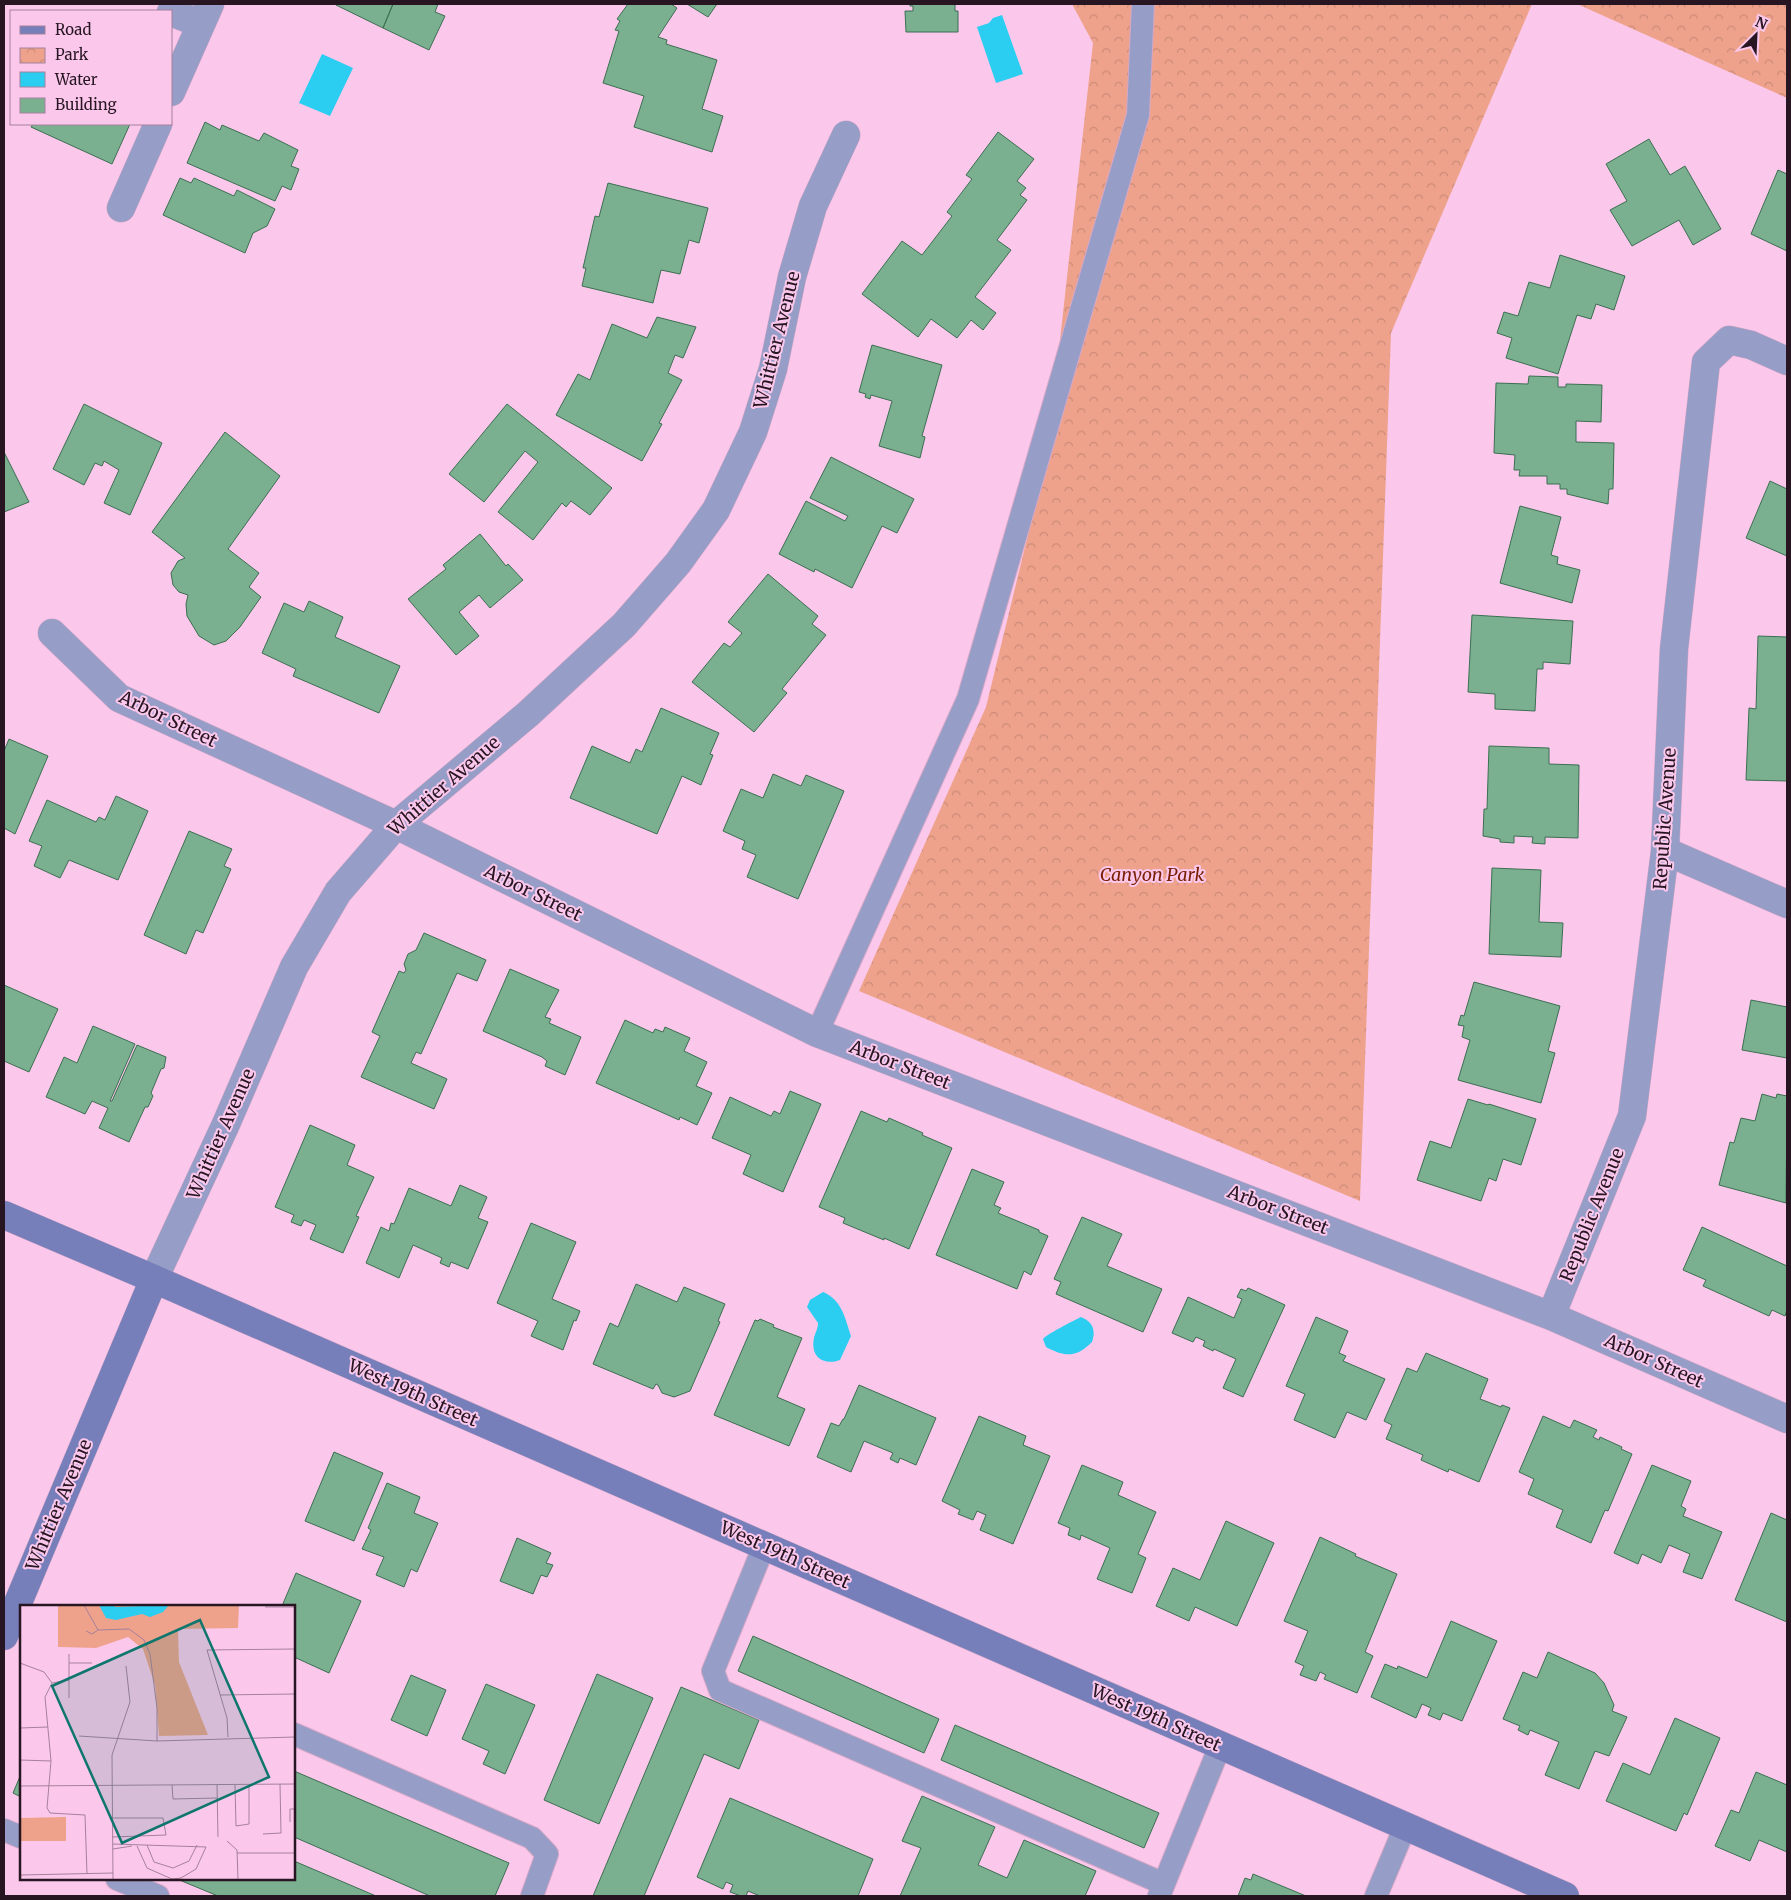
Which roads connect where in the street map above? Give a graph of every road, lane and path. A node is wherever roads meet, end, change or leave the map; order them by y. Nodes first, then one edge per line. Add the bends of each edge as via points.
1 (151, 4) edge
2 (1143, 4) edge
3 (165, 10) edge
4 (172, 12) edge
5 (205, 14) edge
6 (172, 90) edge
7 (158, 125) edge
8 (846, 135) dead end
9 (121, 208) dead end
10 (1787, 361) edge
11 (52, 633) dead end
12 (396, 825) junction
13 (1665, 851) junction
14 (1787, 904) edge
15 (817, 1033) junction
16 (4, 1215) edge
17 (154, 1279) junction
18 (1552, 1316) junction
19 (1787, 1420) edge
20 (764, 1546) junction
21 (13, 1622) edge
22 (295, 1734) edge
23 (1220, 1746) junction
24 (1405, 1827) junction
25 (4, 1830) edge
26 (20, 1837) edge
27 (119, 1880) edge
28 (1161, 1890) edge
29 (1551, 1893) edge
30 (158, 1896) edge
31 (532, 1896) edge
32 (1376, 1896) edge

1 - 3 street
2 - 15 lane via 1138,116 968,699
4 - 5 street
5 - 6 street
7 - 9 street
8 - 12 street, Whittier Avenue via 812,206 792,277 773,369 753,432 716,510 678,564 624,625 528,714
10 - 13 street, Republic Avenue via 1751,345 1729,340 1706,362 1674,649
11 - 12 street, Arbor Street via 119,698
12 - 15 street, Arbor Street
12 - 17 street, Whittier Avenue via 338,892 294,968
13 - 14 street
13 - 18 street, Republic Avenue via 1632,1116
15 - 18 street, Arbor Street
16 - 17 street, West 19th Street
17 - 20 street, West 19th Street
17 - 21 street, Whittier Avenue
18 - 19 street, Arbor Street
20 - 23 street, West 19th Street
20 - 28 lane via 713,1671 720,1690
22 - 31 lane via 532,1838 547,1854
23 - 24 street, West 19th Street
23 - 28 lane
24 - 29 street, West 19th Street
24 - 32 lane
25 - 26 lane
27 - 30 lane

